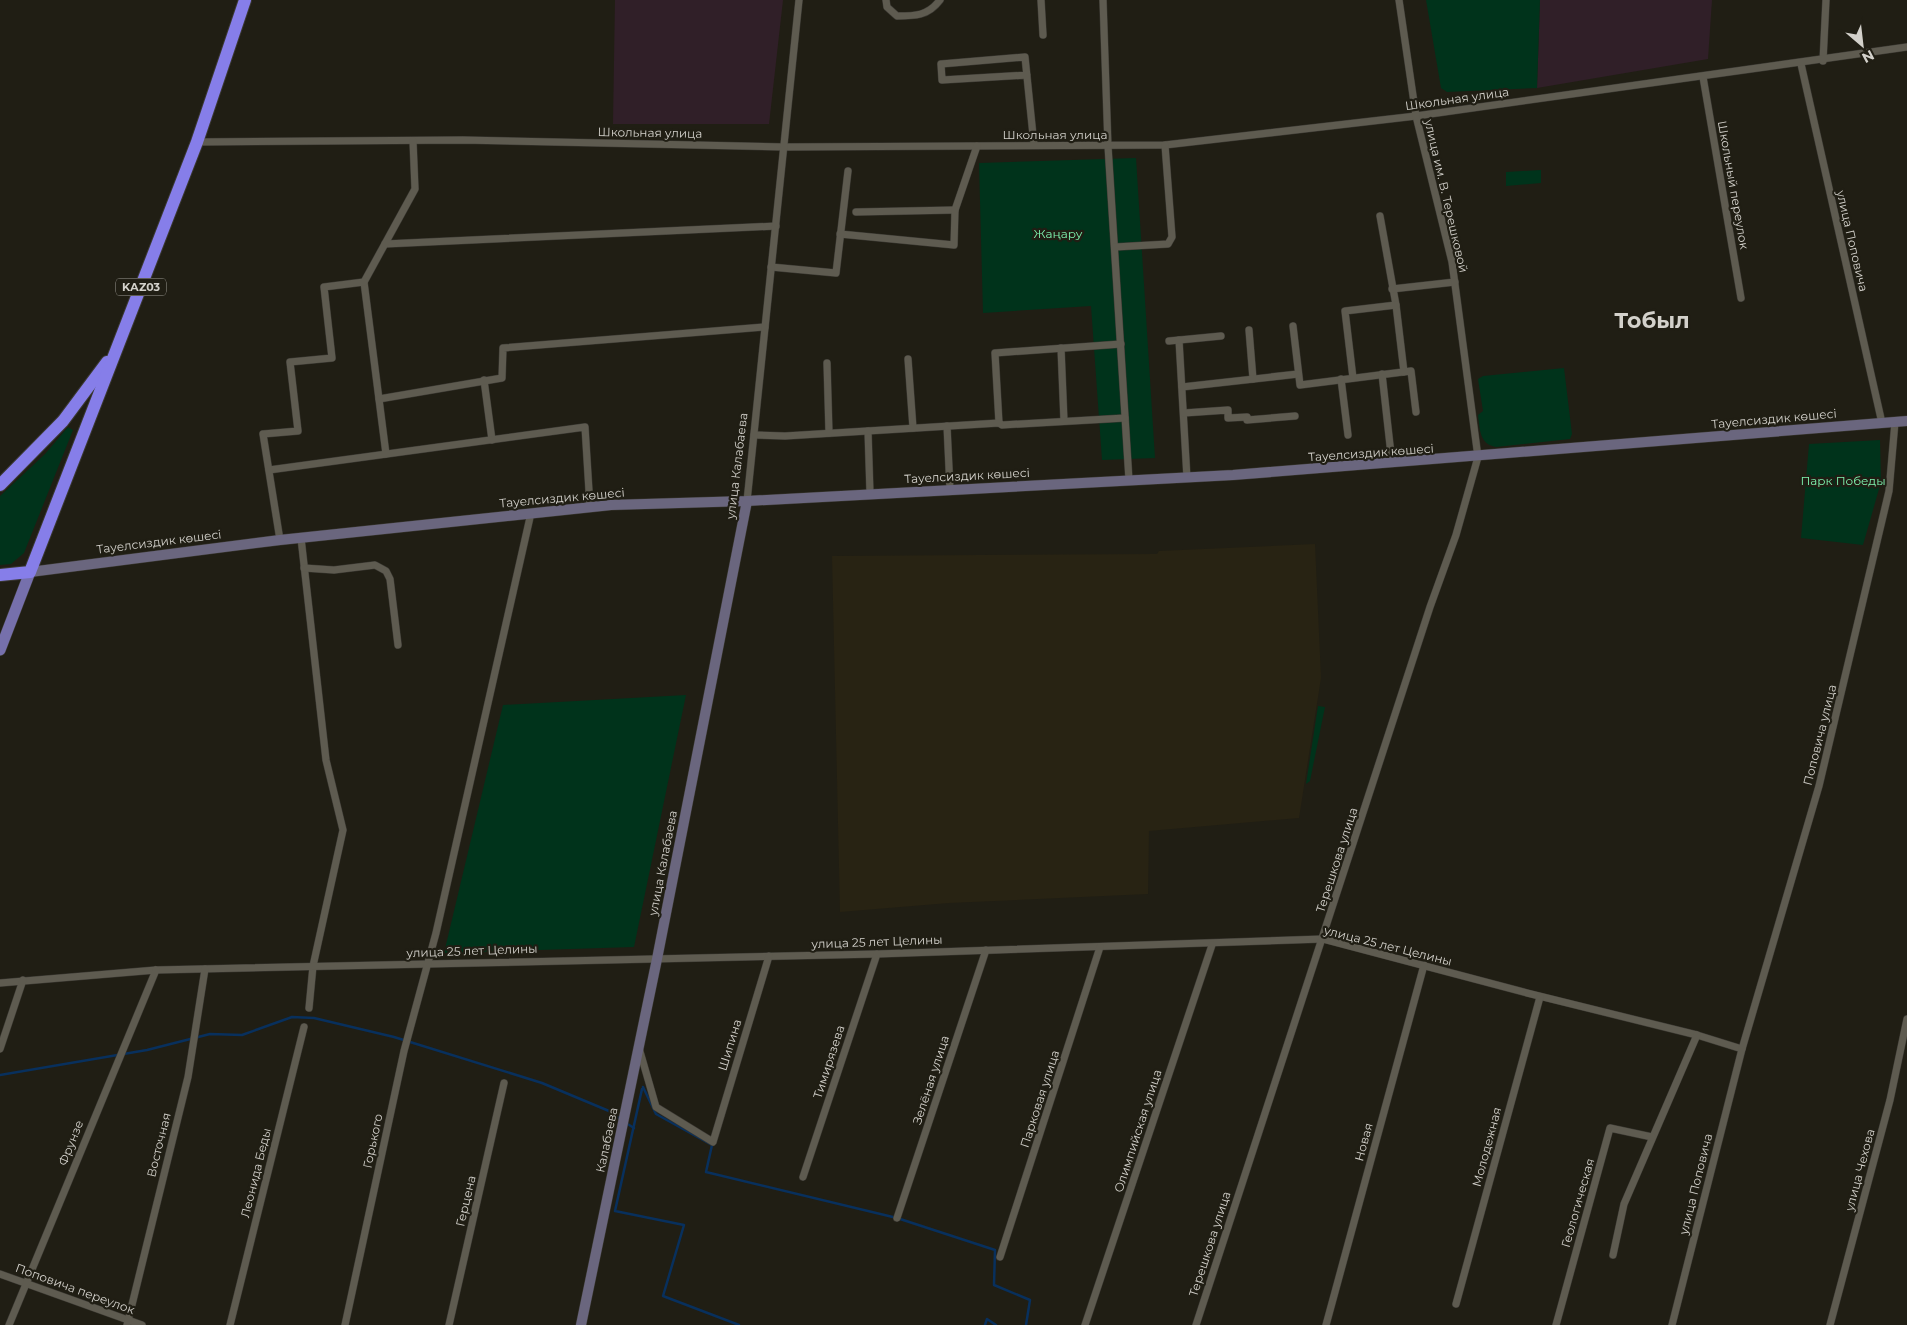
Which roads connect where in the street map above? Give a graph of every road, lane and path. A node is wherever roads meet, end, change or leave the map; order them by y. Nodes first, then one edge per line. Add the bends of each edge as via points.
1 (245, 0) edge
2 (799, 0) edge
3 (886, 0) edge
4 (940, 0) edge
5 (1041, 0) edge
6 (1103, 0) edge
7 (1399, 0) edge
8 (1826, 0) edge
9 (1043, 35) dead end
10 (1907, 48) edge
11 (1823, 61) junction
12 (1800, 64) junction
13 (1026, 75) junction
14 (1704, 77) junction
15 (1416, 116) junction
16 (413, 141) junction
17 (197, 142) junction
18 (1034, 145) junction
19 (1165, 145) junction
20 (977, 146) junction
21 (1108, 146) junction
22 (784, 147) junction
23 (848, 171) dead end
24 (955, 210) junction
25 (856, 212) dead end
26 (1380, 216) dead end
27 (776, 226) junction
28 (840, 234) junction
29 (385, 244) junction
30 (1115, 247) junction
31 (771, 267) junction
32 (364, 282) junction
33 (1454, 282) junction
34 (1392, 289) junction
35 (1741, 298) dead end
36 (1396, 305) junction
37 (1293, 326) dead end
38 (765, 327) junction
39 (1249, 330) dead end
40 (1221, 336) dead end
41 (1179, 340) junction
42 (1169, 341) dead end
43 (1120, 344) junction
44 (117, 348) junction
45 (1061, 348) junction
46 (908, 359) dead end
47 (827, 363) dead end
48 (1404, 372) junction
49 (1298, 374) junction
50 (1382, 374) junction
51 (1353, 378) junction
52 (1253, 379) junction
53 (484, 380) junction
54 (1341, 380) junction
55 (1182, 386) junction
56 (379, 399) junction
57 (1416, 412) dead end
58 (1184, 413) junction
59 (1295, 416) dead end
60 (1125, 418) junction
61 (1064, 421) junction
62 (1907, 421) edge
63 (1895, 422) junction
64 (999, 423) junction
65 (1882, 423) junction
66 (947, 426) junction
67 (913, 428) junction
68 (868, 431) junction
69 (829, 434) junction
70 (754, 435) junction
71 (1348, 435) dead end
72 (492, 440) junction
73 (386, 454) junction
74 (1478, 457) junction
75 (1392, 463) junction
76 (268, 470) junction
77 (1187, 478) junction
78 (1129, 480) junction
79 (0, 484) edge
80 (950, 489) junction
81 (870, 493) junction
82 (747, 500) junction
83 (590, 507) junction
84 (531, 513) junction
85 (301, 538) junction
86 (280, 540) junction
87 (304, 568) junction
88 (30, 572) junction
89 (0, 575) edge
90 (398, 645) dead end
91 (0, 650) edge
92 (1323, 939) junction
93 (1212, 945) junction
94 (1100, 947) junction
95 (986, 950) junction
96 (876, 954) junction
97 (769, 956) junction
98 (657, 959) junction
99 (427, 963) junction
100 (1424, 965) junction
101 (313, 966) junction
102 (205, 969) junction
103 (156, 970) junction
104 (23, 980) junction
105 (0, 983) edge
106 (1540, 997) junction
107 (309, 1008) dead end
108 (1907, 1019) edge
109 (304, 1027) dead end
110 (1697, 1034) junction
111 (639, 1047) junction
112 (0, 1049) edge
113 (1742, 1049) junction
114 (504, 1082) dead end
115 (1652, 1137) junction
116 (804, 1177) dead end
117 (897, 1218) dead end
118 (1613, 1256) dead end
119 (1000, 1257) dead end
120 (0, 1274) edge
121 (26, 1284) junction
122 (1456, 1304) dead end
123 (127, 1322) edge
124 (9, 1325) edge
125 (142, 1325) edge
126 (230, 1325) edge
127 (345, 1325) edge
128 (449, 1325) edge
129 (581, 1325) edge
130 (1085, 1325) edge
131 (1196, 1325) edge
132 (1326, 1325) edge
133 (1556, 1325) edge
134 (1672, 1325) edge
135 (1830, 1325) edge

1 - 17 highway, KАZ03
2 - 22 street, улица Калабаева
3 - 4 street via 887,7 897,16 922,15
5 - 9 street
6 - 21 street
7 - 15 street, улица им. В. Терешковой
8 - 11 street
10 - 11 street, Школьная улица
11 - 12 street, Школьная улица
12 - 14 street, Школьная улица
12 - 65 street, улица Поповича
13 - 13 street via 1025,57 941,64 942,80
13 - 18 street
14 - 15 street, Школьная улица
14 - 35 street, Школьный переулок
15 - 19 street, Школьная улица
15 - 33 street, улица им. В. Терешковой via 1452,262
16 - 17 street, Школьная улица
16 - 22 street, Школьная улица
16 - 29 street via 415,190
17 - 44 highway, KАZ03
18 - 20 street, Школьная улица
18 - 21 street, Школьная улица
19 - 21 street, Школьная улица
19 - 30 street via 1172,237 1168,244
20 - 22 street, Школьная улица
20 - 24 street
21 - 30 street
22 - 27 street, улица Калабаева
23 - 28 street
24 - 25 street
24 - 28 street via 954,245
26 - 34 street
27 - 29 street
27 - 31 street, улица Калабаева
28 - 31 street via 836,273
29 - 32 street
30 - 43 street
31 - 38 street, улица Калабаева
32 - 56 street
32 - 76 street via 324,287 332,358 290,362 298,431 263,434
33 - 34 street
33 - 74 street, улица им. В. Терешковой
34 - 36 street
36 - 48 street
36 - 51 street via 1345,311
37 - 49 street
38 - 53 street via 502,348 502,378
38 - 70 street, улица Калабаева
39 - 52 street
40 - 41 street
41 - 42 street
41 - 55 street
43 - 45 street
43 - 60 street
44 - 79 highway, KАZ03 via 63,422
44 - 88 highway, KАZ03
45 - 61 street
45 - 64 street via 996,353
46 - 67 street
47 - 69 street
48 - 50 street
48 - 57 street via 1411,371
49 - 52 street
49 - 54 street via 1300,385
50 - 51 street
50 - 75 street
51 - 54 street
52 - 55 street
53 - 56 street
53 - 72 street
54 - 71 street
55 - 58 street
56 - 73 street
58 - 59 street via 1228,410 1228,418 1247,417 1247,420
58 - 77 street
60 - 61 street
60 - 78 street
61 - 64 street
62 - 63 street, Тауелсиздик көшесі
63 - 65 street, Тауелсиздик көшесі
63 - 113 street, Поповича улица via 1889,490 1835,724 1808,829
64 - 66 street
65 - 74 street, Тауелсиздик көшесі
66 - 67 street
66 - 80 street
67 - 68 street
68 - 69 street
68 - 81 street
69 - 70 street
70 - 82 street, улица Калабаева
72 - 73 street
72 - 83 street via 585,427
73 - 76 street
74 - 75 street, Тауелсиздик көшесі
74 - 92 street, Терешкова улица via 1456,534
75 - 77 street, Тауелсиздик көшесі
76 - 86 street
77 - 78 street, Тауелсиздик көшесі
78 - 80 street, Тауелсиздик көшесі
80 - 81 street, Тауелсиздик көшесі
81 - 82 street, Тауелсиздик көшесі
82 - 83 street, Тауелсиздик көшесі
82 - 98 street, улица Калабаева
83 - 84 street, Тауелсиздик көшесі
84 - 85 street, Тауелсиздик көшесі
84 - 99 street, Горького
85 - 86 street, Тауелсиздик көшесі
85 - 87 street
86 - 88 street, Тауелсиздик көшесі
87 - 90 street via 334,570 375,565 386,571 390,579
87 - 101 street via 326,760 343,830
88 - 89 highway
88 - 91 main road
92 - 93 street, улица 25 лет Целины
92 - 100 street, улица 25 лет Целины
92 - 131 street, Терешкова улица
93 - 94 street, улица 25 лет Целины
93 - 130 street, Олимпийская улица
94 - 95 street, улица 25 лет Целины
94 - 119 street, Парковая улица
95 - 96 street, улица 25 лет Целины
95 - 117 street, Зелёная улица
96 - 97 street, улица 25 лет Целины
96 - 116 street, Тимирязева
97 - 98 street, улица 25 лет Целины
97 - 111 street, Шипина via 713,1142 656,1107
98 - 99 street, улица 25 лет Целины
98 - 111 street, Калабаева
99 - 101 street, улица 25 лет Целины
99 - 127 street, Горького via 404,1051
100 - 106 street, улица 25 лет Целины
100 - 132 street, Новая
101 - 102 street, улица 25 лет Целины
101 - 107 street
102 - 103 street, улица 25 лет Целины
102 - 123 street, Восточная via 188,1077
103 - 104 street, улица 25 лет Целины
103 - 121 street, Фрунзе
104 - 105 street, улица 25 лет Целины
104 - 112 street
106 - 110 street, улица 25 лет Целины
106 - 122 street, Молодежная
108 - 135 street, улица Чехова via 1881,1134
109 - 126 street, Леонида Беды
110 - 113 street, улица 25 лет Целины
110 - 115 street
111 - 129 street, Калабаева
113 - 134 street, улица Поповича
114 - 128 street, Герцена
115 - 118 street via 1624,1204
115 - 133 street, Геологическая via 1610,1128
120 - 121 street, Поповича переулок
121 - 123 street, Поповича переулок
121 - 124 street, Фрунзе
123 - 125 street, Поповича переулок

